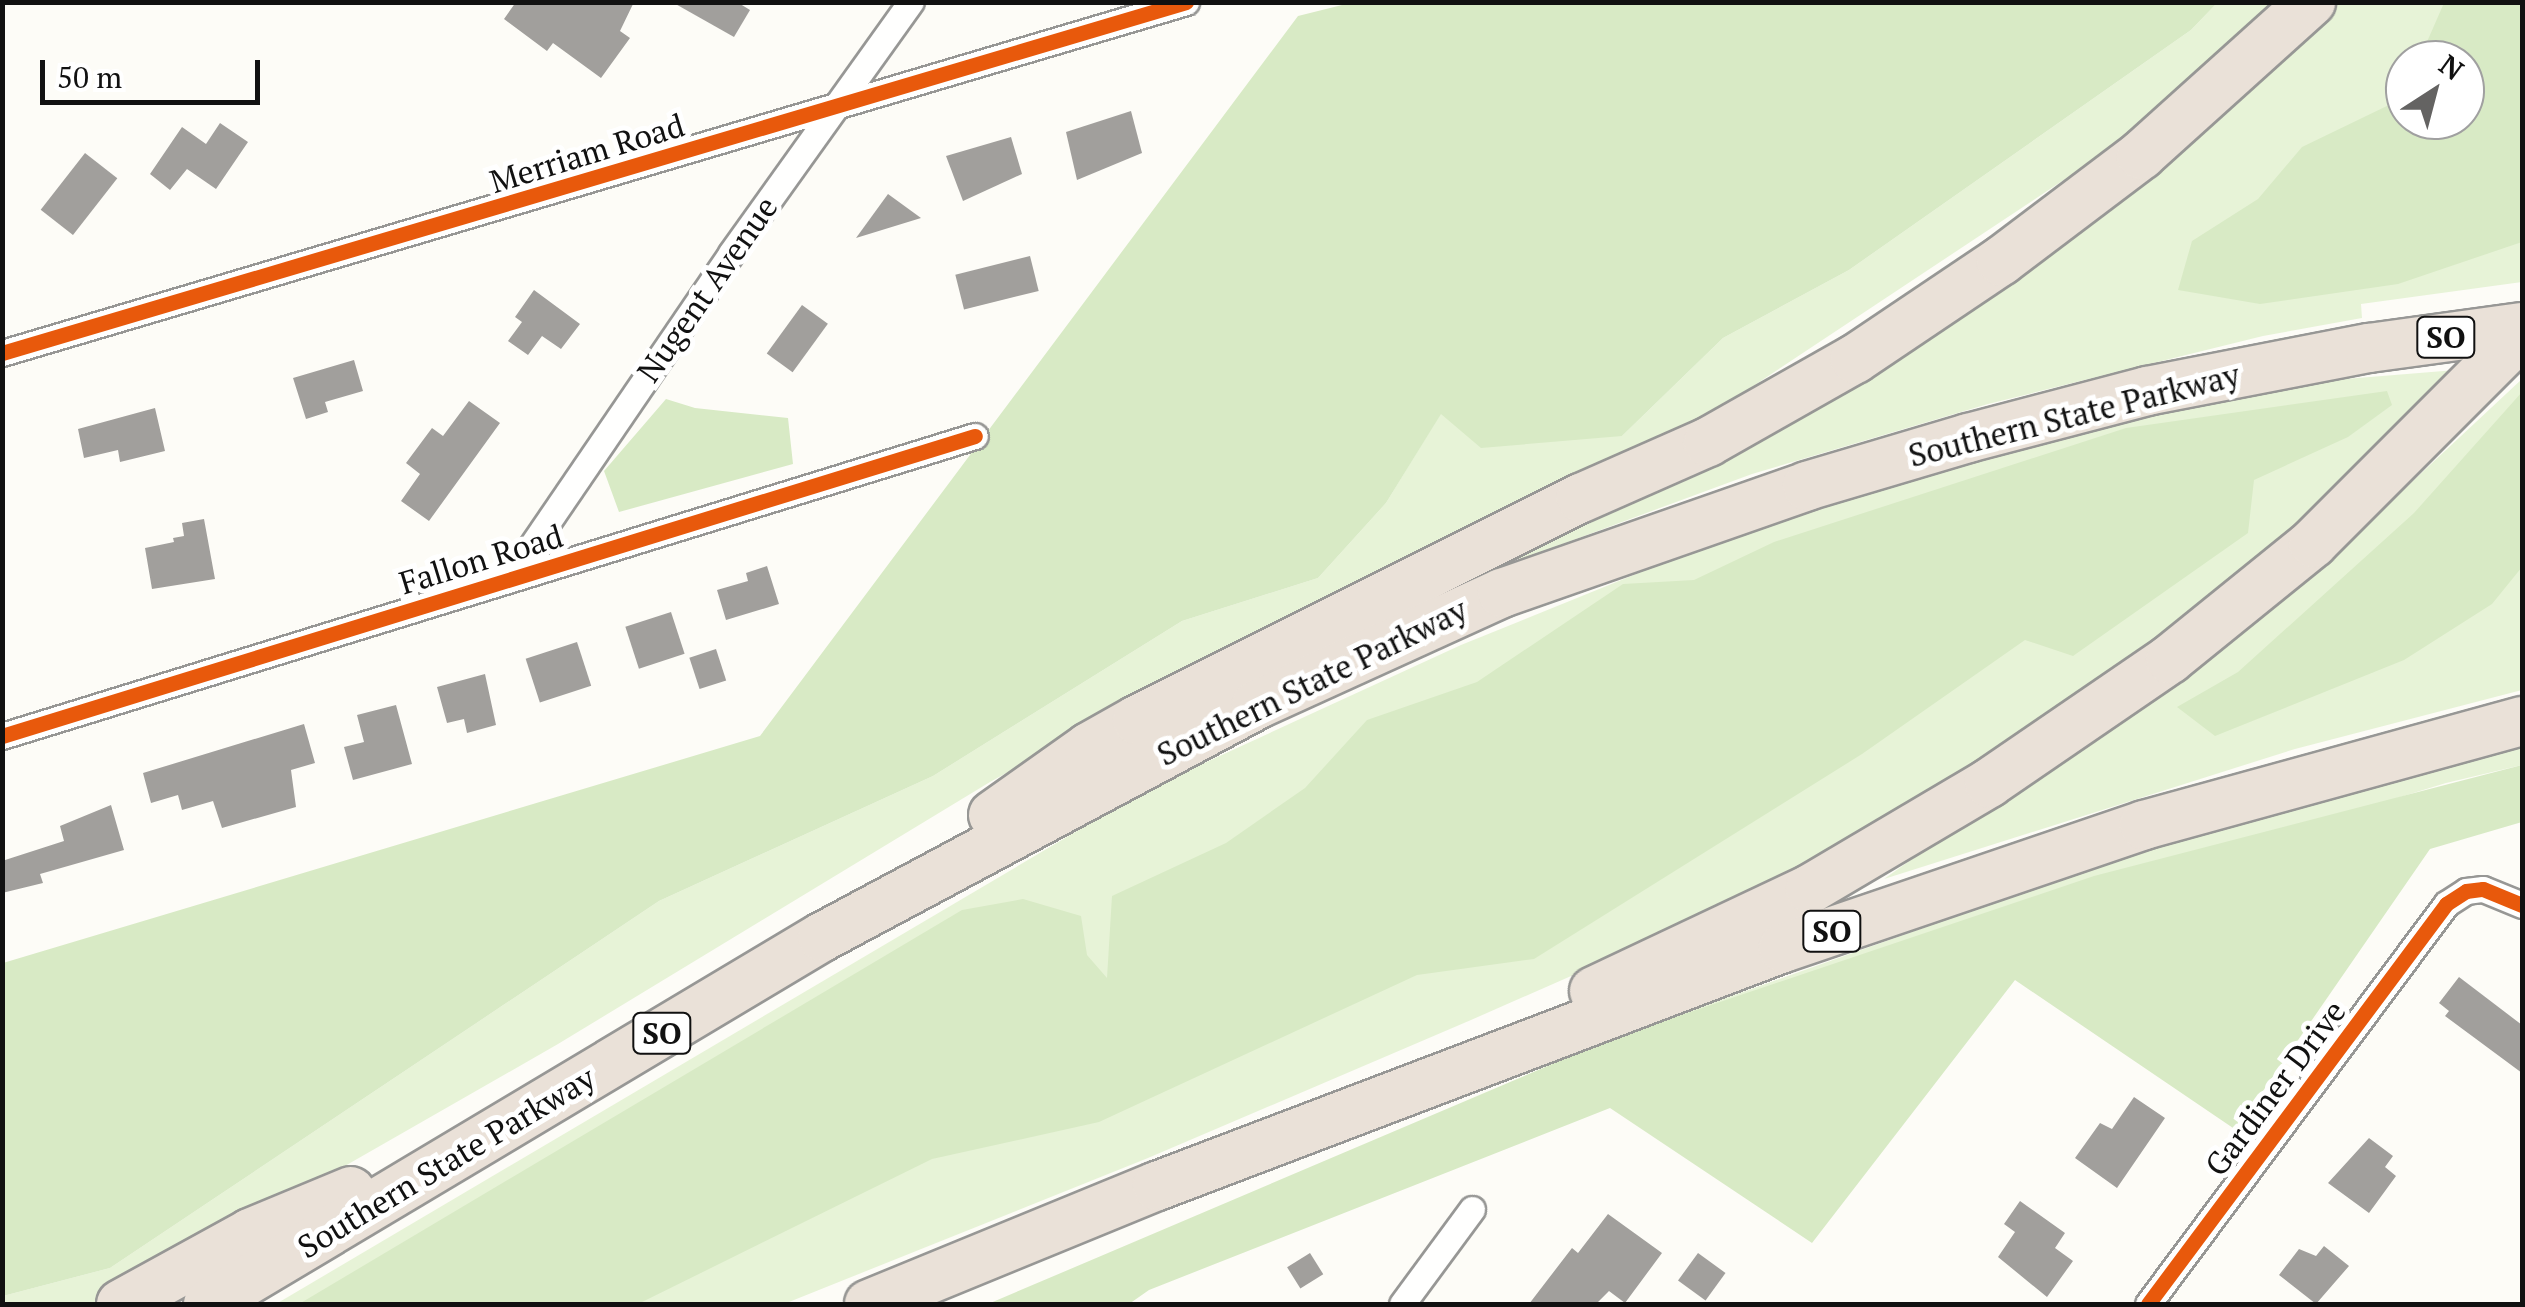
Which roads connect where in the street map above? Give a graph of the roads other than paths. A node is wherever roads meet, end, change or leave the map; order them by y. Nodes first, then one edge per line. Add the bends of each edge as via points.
1 (911, 2) edge
2 (1186, 2) edge
3 (2311, 2) edge
4 (839, 102) junction
5 (2522, 331) edge
6 (2, 353) edge
7 (975, 436) dead end
8 (508, 580) junction
9 (2522, 721) edge
10 (2, 736) edge
11 (2522, 905) edge
12 (822, 938) junction
13 (502, 1128) junction
14 (1157, 1186) junction
15 (1472, 1209) dead end
16 (121, 1304) edge
17 (208, 1304) edge
18 (870, 1304) edge
19 (1402, 1304) edge
20 (2148, 1304) edge

1 - 4 street, Nugent Avenue
2 - 4 street, Merriam Road
3 - 12 highway via 2142,155 2001,262 1855,359 1708,442 1565,506 1122,729
4 - 6 street, Merriam Road via 636,169
4 - 8 street, Nugent Avenue
5 - 12 highway, Southern State Parkway / SO via 2369,348 2148,391 1806,486 1528,582 1256,705
5 - 14 highway via 2314,543 2170,660 1989,783 1810,889
7 - 8 street, Fallon Road
8 - 10 street, Fallon Road
9 - 14 highway, SO via 2306,777 1962,886
11 - 20 street, Gardiner Drive via 2483,889 2446,904
12 - 13 highway, Southern State Parkway / SO
13 - 16 highway via 250,1233
13 - 17 highway, Southern State Parkway / SO
14 - 18 highway, SO
15 - 19 street

